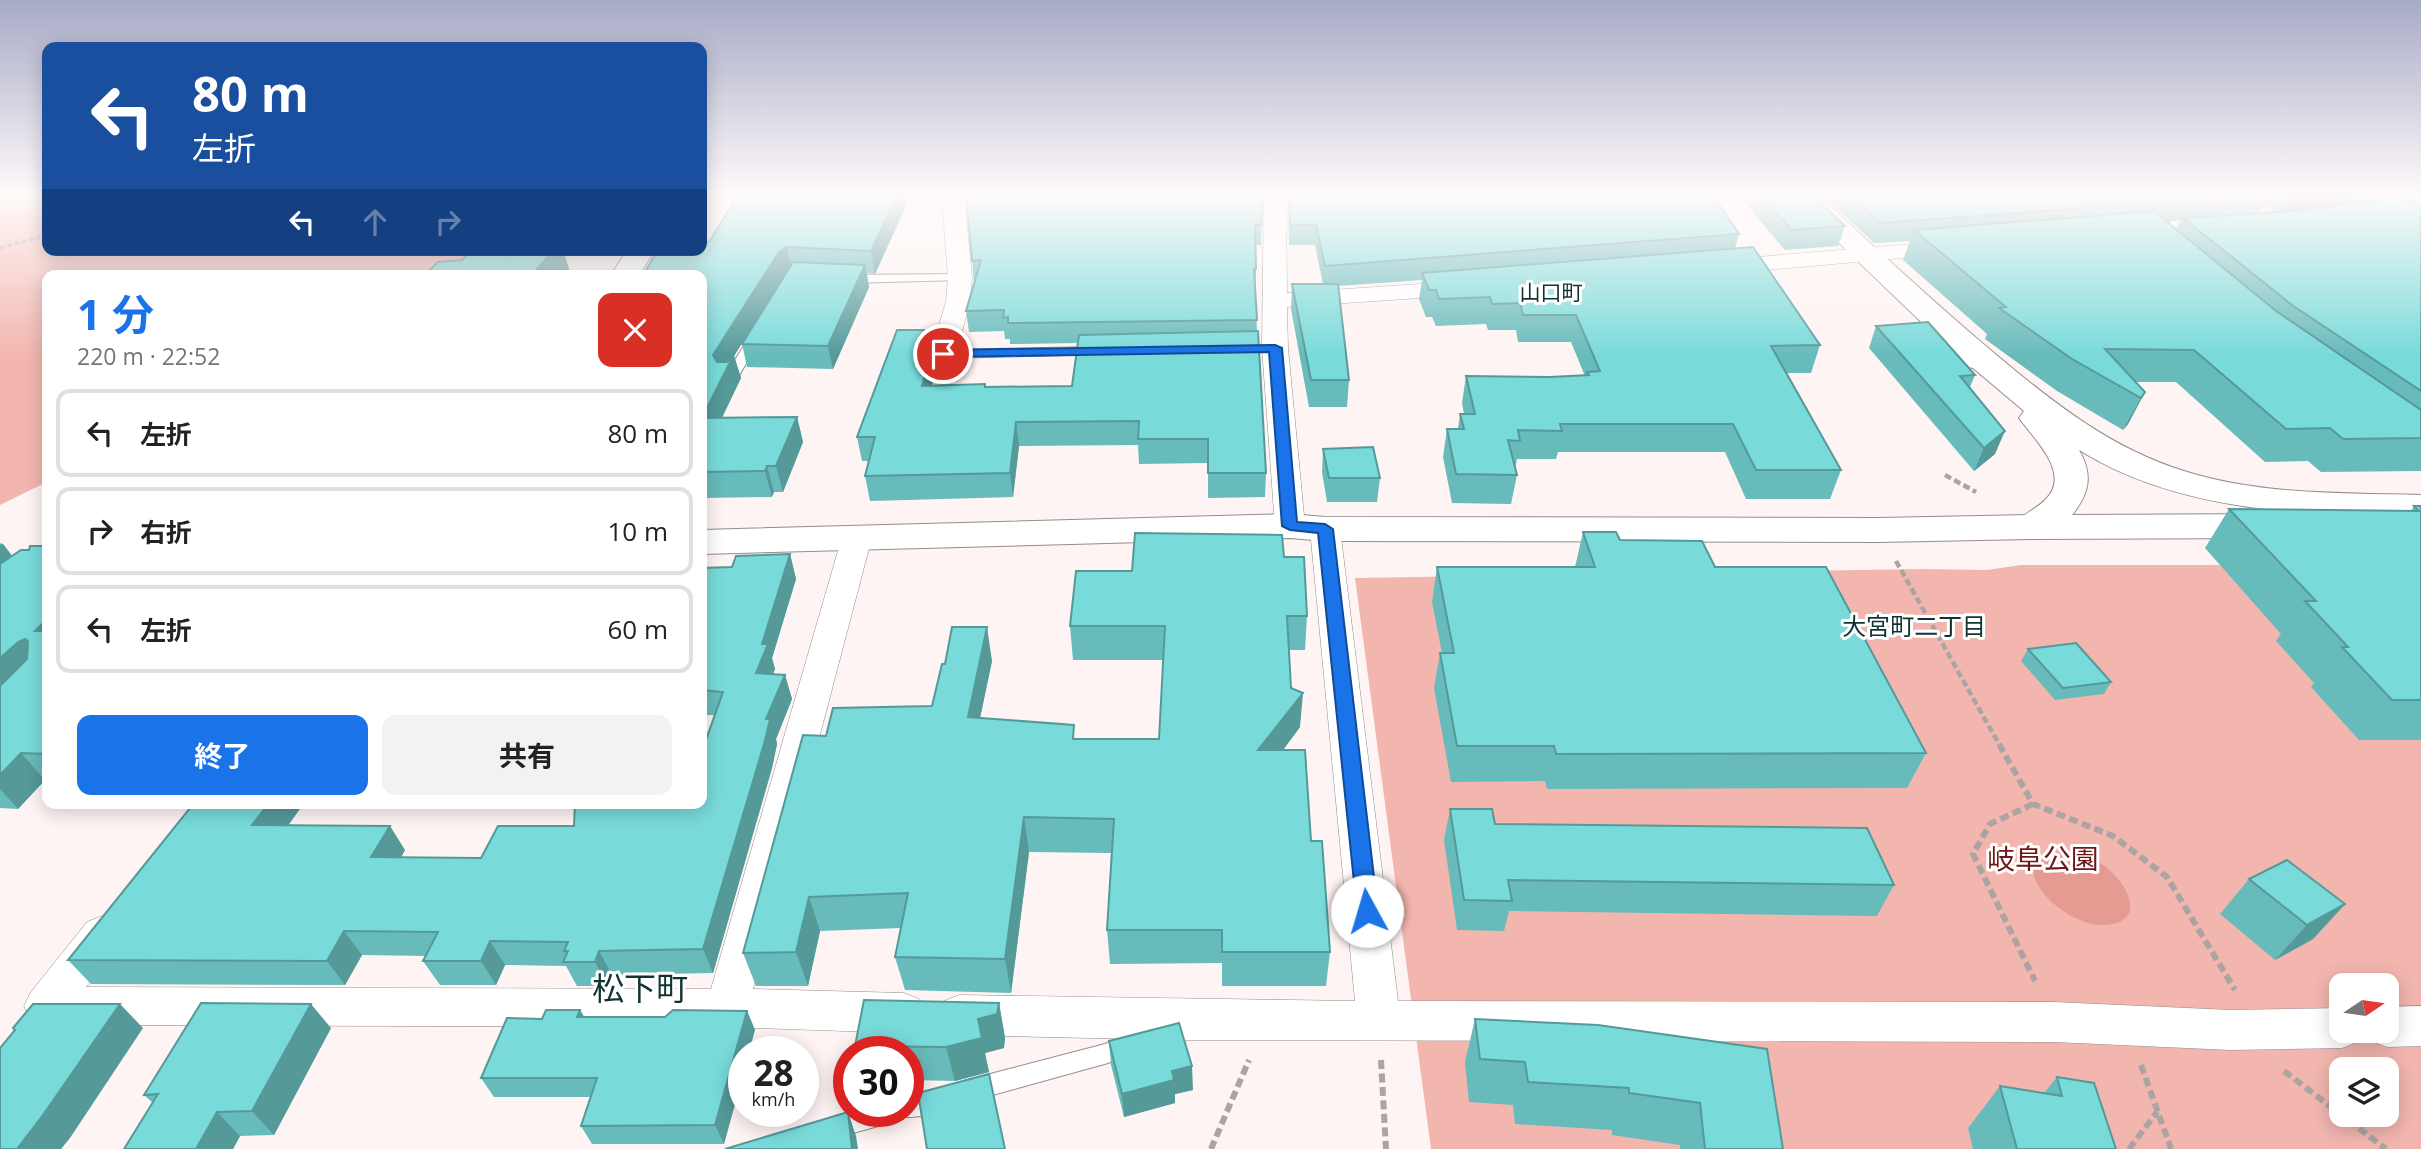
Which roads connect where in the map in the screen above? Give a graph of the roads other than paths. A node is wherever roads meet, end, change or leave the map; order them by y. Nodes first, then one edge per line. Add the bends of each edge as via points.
1 (958, 249) edge
2 (1274, 249) edge
3 (1858, 249) edge
4 (1939, 249) edge
5 (1865, 255) junction
6 (1703, 269) edge
7 (960, 278) junction
8 (833, 279) edge
9 (1480, 287) edge
10 (1273, 302) junction
11 (764, 323) edge
12 (1961, 342) junction
13 (1109, 351) edge
14 (943, 354) joint
15 (729, 381) edge
16 (2421, 506) edge
17 (2421, 525) edge
18 (1307, 527) junction
19 (2031, 527) junction
20 (857, 537) junction
21 (707, 542) edge
22 (130, 899) edge
23 (727, 1008) junction
24 (1177, 1020) junction
25 (1379, 1021) junction
26 (2421, 1026) edge
27 (2399, 1027) edge
28 (2329, 1028) edge
29 (924, 1103) edge
30 (834, 1127) edge
31 (804, 1135) edge

1 - 7 street
2 - 10 street
3 - 5 main road
4 - 5 street
5 - 6 street
5 - 12 main road
7 - 8 lane
7 - 14 street
9 - 10 street
10 - 18 street via 1268,349
11 - 15 lane
12 - 16 main road via 2061,423 2138,466 2245,495 2339,505
12 - 19 main road via 2064,453 2071,472 2063,503
13 - 14 lane
17 - 19 main road
18 - 19 main road
18 - 20 main road
18 - 25 street
20 - 21 main road
20 - 23 street
22 - 23 street via 34,1020
23 - 24 street
24 - 25 street
24 - 29 lane via 1108,1053
25 - 28 street via 2054,1021 2231,1030
26 - 27 street
30 - 31 lane

